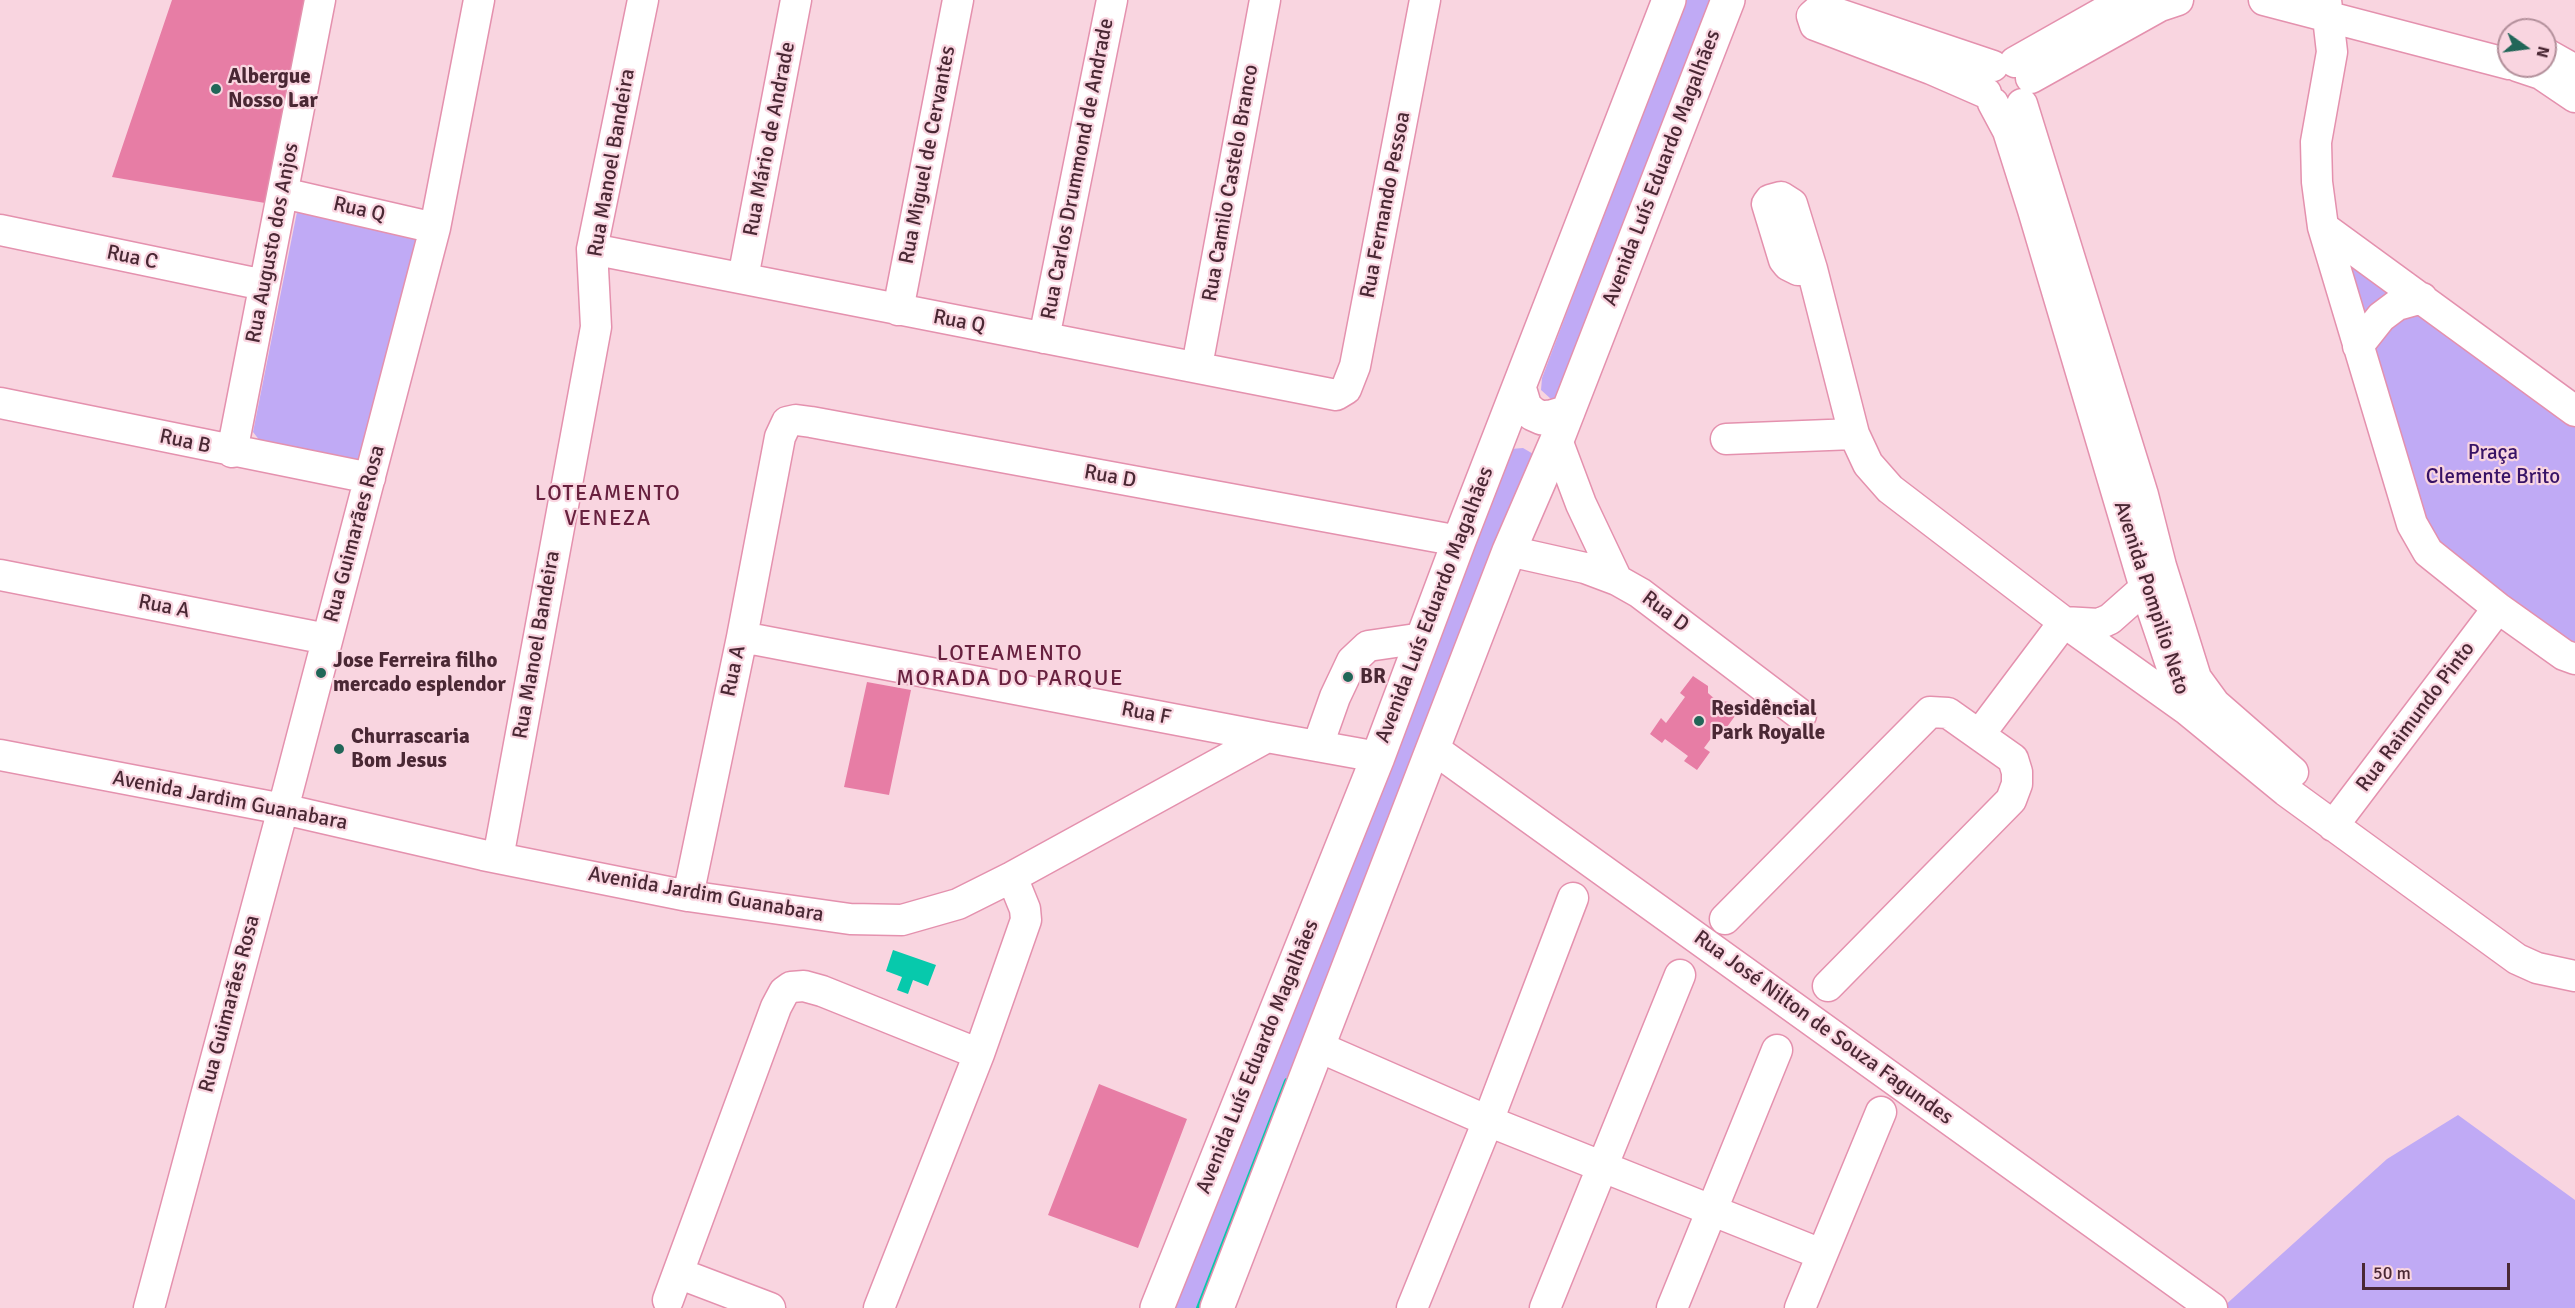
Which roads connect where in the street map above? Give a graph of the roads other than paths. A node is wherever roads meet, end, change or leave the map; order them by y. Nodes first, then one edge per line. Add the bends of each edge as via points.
1 (320, 0) edge
2 (479, 0) edge
3 (643, 0) edge
4 (796, 0) edge
5 (958, 0) edge
6 (1112, 0) edge
7 (1265, 0) edge
8 (1425, 0) edge
9 (1669, 0) edge
10 (1728, 0) edge
11 (2125, 0) edge
12 (2178, 0) edge
13 (2264, 0) edge
14 (2332, 6) edge
15 (2497, 40) edge
16 (2497, 60) edge
17 (2557, 60) edge
18 (2575, 70) edge
19 (2547, 78) edge
20 (2007, 84) junction
21 (2575, 97) edge
22 (283, 193) junction
23 (2323, 227) junction
24 (435, 228) junction
25 (0, 230) edge
26 (604, 252) junction
27 (1812, 269) dead end
28 (743, 278) junction
29 (264, 285) junction
30 (2422, 298) junction
31 (898, 310) junction
32 (1044, 339) junction
33 (2358, 346) junction
34 (1197, 366) junction
35 (1519, 387) junction
36 (1327, 394) joint
37 (0, 403) edge
38 (2575, 411) edge
39 (1562, 426) junction
40 (1854, 434) junction
41 (1726, 439) dead end
42 (778, 446) joint
43 (232, 452) junction
44 (1486, 471) junction
45 (370, 478) junction
46 (1531, 497) junction
47 (1459, 541) junction
48 (1509, 551) junction
49 (0, 575) edge
50 (2153, 577) junction
51 (1617, 580) junction
52 (2498, 608) junction
53 (2064, 622) junction
54 (742, 637) junction
55 (1423, 638) junction
56 (327, 639) junction
57 (2575, 659) edge
58 (2186, 709) junction
59 (1801, 715) dead end
60 (1979, 735) junction
61 (1268, 737) junction
62 (1318, 745) junction
63 (1434, 749) junction
64 (0, 755) edge
65 (1378, 756) junction
66 (283, 809) junction
67 (2339, 819) junction
68 (498, 858) junction
69 (1012, 877) junction
70 (688, 896) junction
71 (1573, 898) dead end
72 (1725, 919) dead end
73 (2575, 959) edge
74 (1680, 975) dead end
75 (2575, 976) edge
76 (1828, 986) dead end
77 (1319, 1047) junction
78 (1776, 1050) dead end
79 (979, 1054) junction
80 (1881, 1112) dead end
81 (1488, 1121) junction
82 (1602, 1167) junction
83 (1711, 1212) junction
84 (1821, 1254) junction
85 (149, 1308) edge
86 (770, 1308) edge
87 (879, 1308) edge
88 (1158, 1308) edge
89 (1217, 1308) edge
90 (1412, 1308) edge
91 (1545, 1308) edge
92 (1672, 1308) edge
93 (1800, 1308) edge
94 (2212, 1308) edge

1 - 22 street, Rua Augusto dos Anjos
2 - 24 street, Rua Guimarães Rosa
3 - 26 street, Rua Manoel Bandeira
4 - 28 street, Rua Mário de Andrade
5 - 31 street, Rua Miguel de Cervantes
6 - 32 street, Rua Carlos Drummond de Andrade
7 - 34 street, Rua Camilo Castelo Branco
8 - 36 street, Rua Fernando Pessoa via 1355,366 1346,389
9 - 35 main road, Avenida Luís Eduardo Magalhães
10 - 39 main road, Avenida Luís Eduardo Magalhães
11 - 20 street
12 - 20 street
13 - 14 street
14 - 15 street
14 - 16 street
14 - 23 street via 2332,52 2316,142
17 - 18 street
19 - 21 street
20 - 20 street via 1821,8 1812,16 1815,25 1931,69
20 - 50 street, Avenida Pompilio Neto via 2143,495
22 - 24 street, Rua Q
22 - 29 street, Rua Augusto dos Anjos
23 - 30 street
23 - 33 street
24 - 45 street, Rua Guimarães Rosa
25 - 29 street, Rua C
26 - 28 street, Rua Q
26 - 68 street, Rua Manoel Bandeira via 596,327
27 - 40 street
28 - 31 street, Rua Q
29 - 43 street, Rua Augusto dos Anjos
30 - 33 street via 2397,305 2381,317
30 - 38 street
31 - 32 street, Rua Q
32 - 34 street, Rua Q
33 - 52 street via 2412,524 2427,552
34 - 36 street, Rua Q
35 - 39 main road via 1533,414
35 - 44 main road, Avenida Luís Eduardo Magalhães
37 - 43 street, Rua B
39 - 46 main road, Avenida Luís Eduardo Magalhães
39 - 51 street via 1581,504
40 - 41 street
40 - 53 street via 1868,464 1890,489
42 - 47 street, Rua D via 787,422 796,420
42 - 54 street, Rua A
43 - 45 street, Rua B
44 - 46 main road via 1502,466 1521,471
44 - 47 main road, Avenida Luís Eduardo Magalhães
45 - 56 street, Rua Guimarães Rosa
46 - 48 main road, Avenida Luís Eduardo Magalhães
47 - 55 main road, Avenida Luís Eduardo Magalhães
48 - 51 street, Rua D via 1586,568
48 - 63 main road, Avenida Luís Eduardo Magalhães
49 - 56 street, Rua A
50 - 53 street via 2110,619 2099,624
50 - 58 street, Avenida Pompilio Neto
50 - 67 street, Avenida Pompilio Neto via 2204,692 2318,794
51 - 59 street, Rua D via 1640,593
52 - 57 street
52 - 67 street, Rua Raimundo Pinto
53 - 58 street
53 - 60 street
54 - 61 street, Rua F
54 - 70 street, Rua A
55 - 62 street via 1368,646 1352,661
55 - 65 main road, Avenida Luís Eduardo Magalhães
56 - 66 street, Rua Guimarães Rosa
58 - 67 street, Avenida Pompilio Neto via 2286,791
60 - 72 street via 1948,713 1930,712
60 - 76 street via 2013,759 2017,784 2011,800
61 - 62 street
61 - 69 street, Avenida Jardim Guanabara
62 - 65 street
63 - 77 main road, Avenida Luís Eduardo Magalhães
63 - 94 street, Rua José Nilton de Souza Fagundes
64 - 66 street, Avenida Jardim Guanabara
65 - 88 main road, Avenida Luís Eduardo Magalhães
66 - 68 street, Avenida Jardim Guanabara
66 - 85 street, Rua Guimarães Rosa
67 - 73 street, Avenida Pompilio Neto via 2523,943
67 - 75 street, Avenida Pompilio Neto via 2517,959 2537,968
68 - 70 street, Avenida Jardim Guanabara
69 - 70 street, Avenida Jardim Guanabara via 958,903 902,920 850,920
69 - 79 street via 1026,920
71 - 81 street
74 - 82 street
77 - 81 street
77 - 89 main road, Avenida Luís Eduardo Magalhães
78 - 83 street
79 - 86 street via 822,991 804,986 784,992 673,1286
79 - 87 street
80 - 84 street
81 - 82 street
81 - 90 street
82 - 83 street
82 - 91 street
83 - 84 street
83 - 92 street
84 - 93 street

